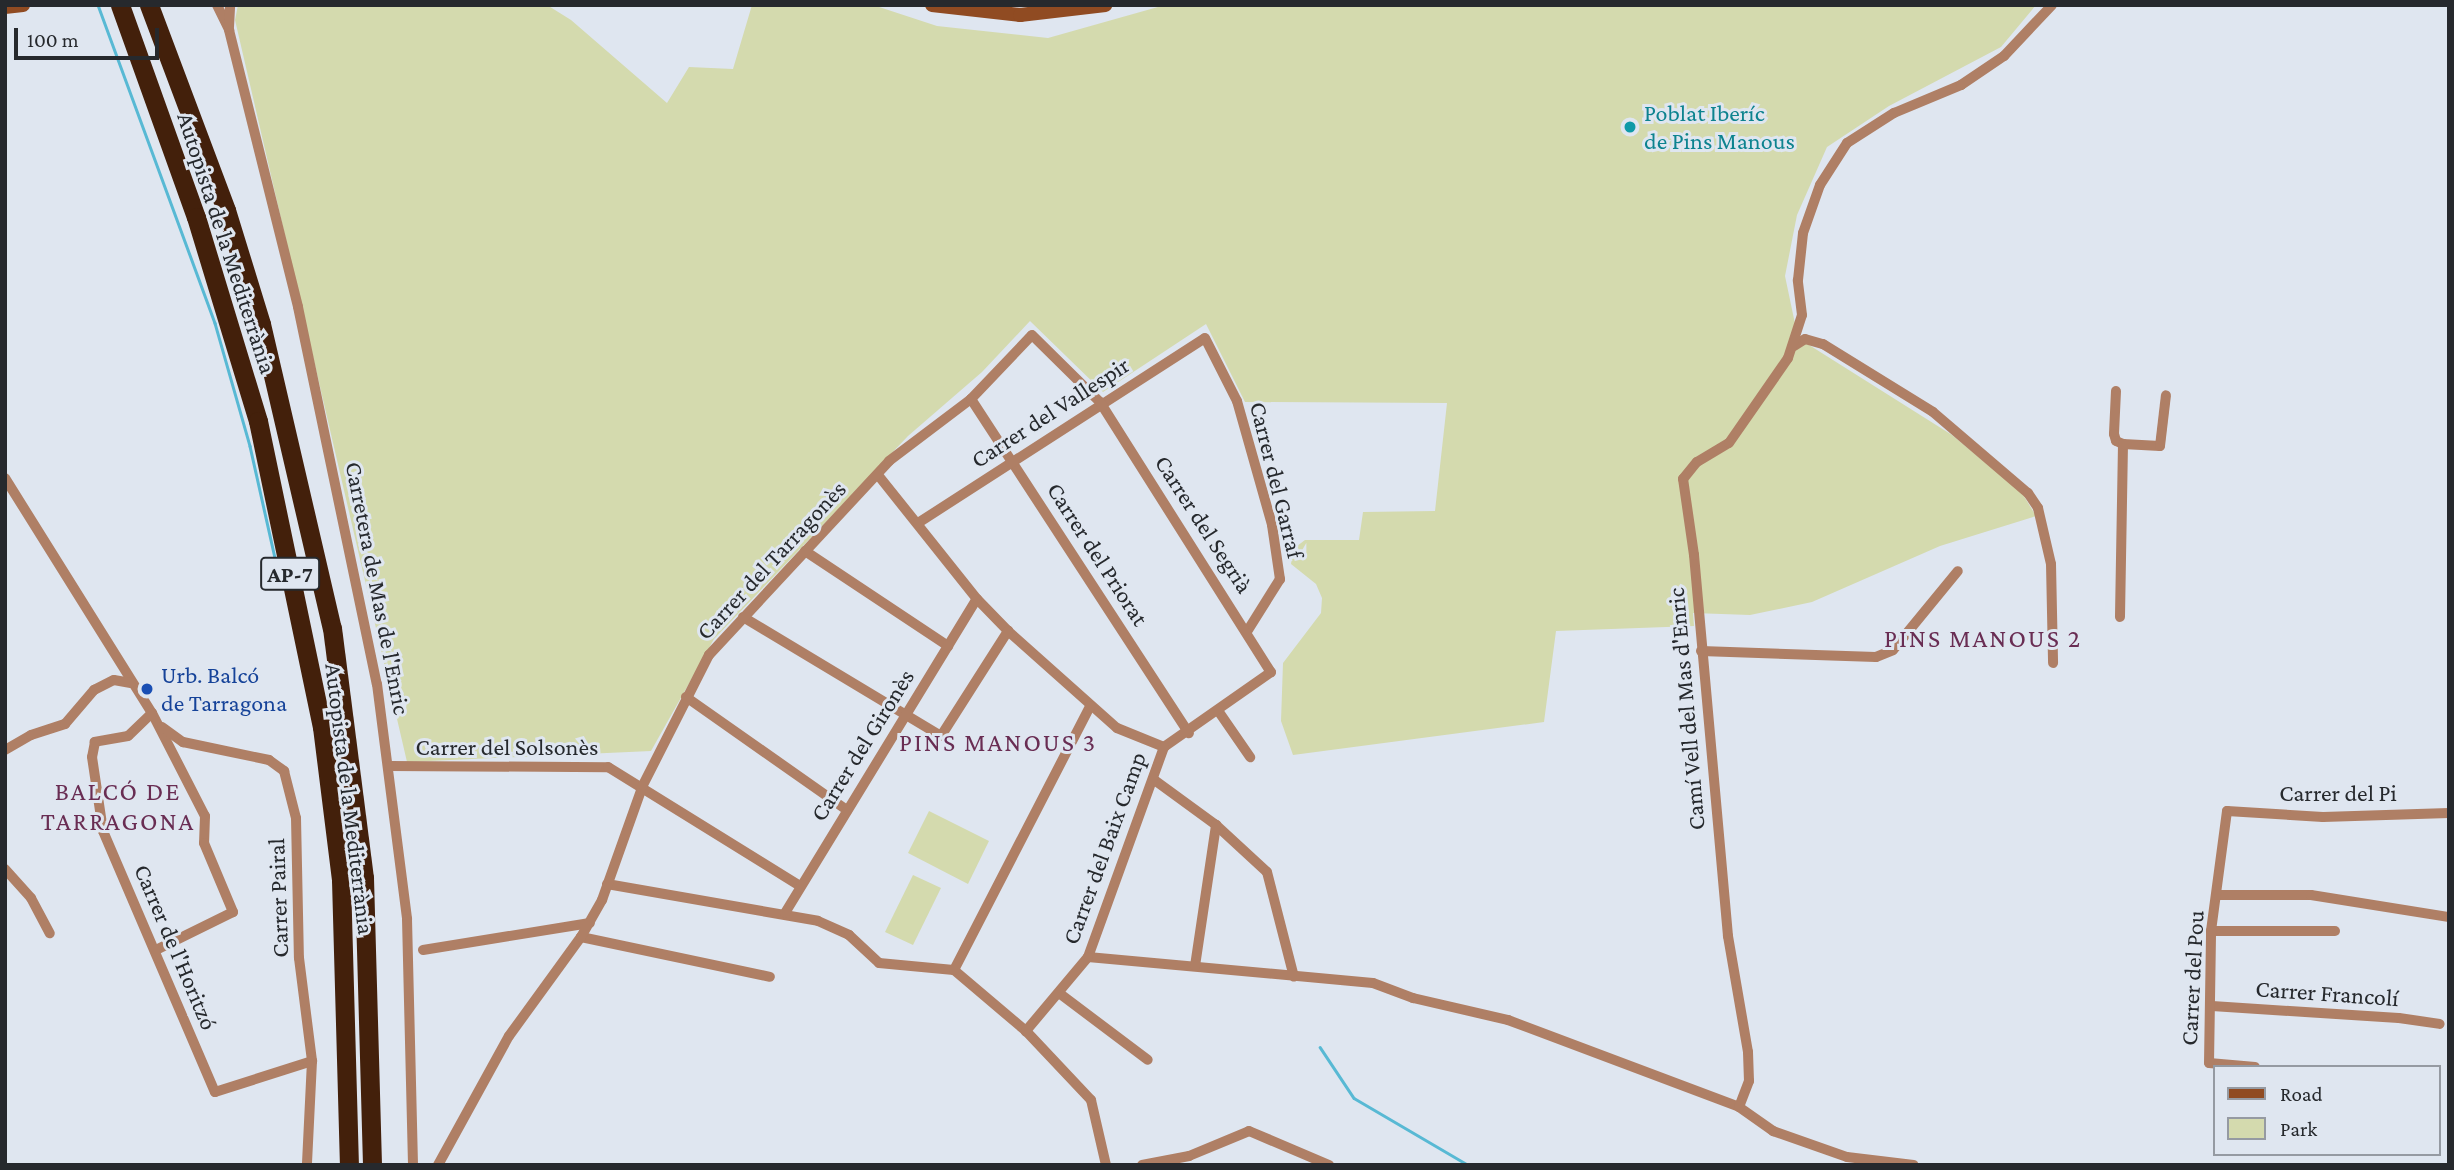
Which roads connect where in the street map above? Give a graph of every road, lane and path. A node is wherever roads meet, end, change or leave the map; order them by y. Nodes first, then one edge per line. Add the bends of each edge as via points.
1 (23, 5) edge
2 (120, 5) edge
3 (149, 5) edge
4 (217, 5) edge
5 (230, 5) edge
6 (932, 5) edge
7 (1064, 5) edge
8 (1102, 5) edge
9 (2052, 5) edge
10 (5, 7) edge
11 (1083, 8) edge
12 (1047, 14) junction
13 (229, 30) junction
14 (1205, 338) joint
15 (1794, 346) junction
16 (2116, 391) dead end
17 (2166, 395) dead end
18 (971, 399) junction
19 (1100, 402) junction
20 (2123, 444) junction
21 (1013, 463) junction
22 (878, 475) junction
23 (5, 478) edge
24 (918, 523) junction
25 (806, 551) junction
26 (1958, 572) dead end
27 (977, 599) junction
28 (2120, 617) dead end
29 (743, 618) junction
30 (1248, 630) junction
31 (1008, 631) junction
32 (948, 646) junction
33 (1701, 651) junction
34 (2053, 663) dead end
35 (1271, 672) joint
36 (131, 683) junction
37 (686, 697) junction
38 (1090, 706) junction
39 (1219, 712) junction
40 (905, 716) junction
41 (154, 718) junction
42 (1189, 733) junction
43 (1164, 747) junction
44 (5, 750) edge
45 (1250, 757) dead end
46 (390, 766) junction
47 (1153, 779) junction
48 (643, 785) junction
49 (847, 810) junction
50 (2227, 811) joint
51 (2449, 813) edge
52 (1216, 825) junction
53 (5, 869) edge
54 (607, 884) junction
55 (800, 886) junction
56 (2217, 895) junction
57 (785, 913) junction
58 (2449, 917) edge
59 (590, 923) junction
60 (2211, 931) junction
61 (2335, 931) dead end
62 (50, 933) dead end
63 (581, 937) junction
64 (156, 950) junction
65 (423, 950) dead end
66 (1088, 957) junction
67 (1195, 966) junction
68 (954, 970) junction
69 (771, 977) dead end
70 (1294, 977) junction
71 (1059, 993) junction
72 (2212, 1006) junction
73 (2440, 1024) dead end
74 (1026, 1031) junction
75 (1149, 1060) dead end
76 (312, 1061) junction
77 (2232, 1065) edge
78 (1739, 1107) junction
79 (1189, 1161) edge
80 (307, 1165) edge
81 (349, 1165) edge
82 (372, 1165) edge
83 (413, 1165) edge
84 (438, 1165) edge
85 (1106, 1165) edge
86 (1142, 1165) edge
87 (1329, 1165) edge
88 (1914, 1165) edge

1 - 10 main road
2 - 81 highway, Autopista de la Mediterrània / AP-7 via 196,217 254,408 322,727 344,932
3 - 82 highway, Autopista de la Mediterrània / AP-7 via 226,210 261,324 332,628 365,878
4 - 13 street
5 - 13 street
6 - 12 main road via 991,15
7 - 12 main road
8 - 11 main road
9 - 15 street, Camí Vell del Mas d'Enric via 2004,56 1961,85 1894,113 1847,143 1820,185 1802,233 1798,280 1802,315
11 - 12 main road
13 - 46 street, Carretera de Mas de l'Enric via 298,307 366,626
14 - 19 street, Carrer del Vallespir
14 - 30 street, Carrer del Garraf via 1237,401 1272,525 1280,579
15 - 33 street, Camí Vell del Mas d'Enric via 1729,443 1698,462 1683,479
15 - 34 street via 1805,339 1823,344 1933,412 1993,461 2039,508 2051,564
16 - 20 street via 2114,434
17 - 20 street via 2160,446
18 - 19 street, Carrer del Tarragonès via 1032,335
18 - 21 street, Carrer del Priorat
18 - 22 street, Carrer del Tarragonès via 923,432
19 - 21 street, Carrer del Vallespir
19 - 30 street, Carrer del Segrià
20 - 28 street
21 - 24 street, Carrer del Vallespir
21 - 42 street, Carrer del Priorat
22 - 24 street
22 - 25 street, Carrer del Tarragonès
23 - 36 street
24 - 27 street
25 - 29 street, Carrer del Tarragonès
25 - 32 street
26 - 33 street via 1893,650 1876,657
27 - 31 street
27 - 32 street, Carrer del Gironès
29 - 37 street, Carrer del Tarragonès via 709,655
29 - 40 street
30 - 35 street, Carrer del Segrià
31 - 38 street
31 - 40 street via 941,736
32 - 40 street, Carrer del Gironès
33 - 78 street, Camí Vell del Mas d'Enric via 1728,936 1748,1052 1749,1081
35 - 39 street, Carrer del Baix Camp
36 - 41 street
36 - 44 street via 114,680 94,690 65,724
37 - 48 street, Carrer del Tarragonès
37 - 49 street
38 - 43 street via 1117,728
38 - 68 street
39 - 42 street, Carrer del Baix Camp
39 - 45 street
40 - 49 street, Carrer del Gironès
41 - 64 street, Carrer de l'Horitzó via 128,736 95,741 92,757 103,831
41 - 64 street via 196,793 205,816 204,844 233,912
41 - 76 street, Carrer Pairal via 183,742 269,760 284,771 296,818 299,958
42 - 43 street, Carrer del Baix Camp
43 - 47 street, Carrer del Baix Camp
46 - 48 street, Carrer del Solsonès via 608,767
46 - 83 street, Carretera de Mas de l'Enric via 409,951
47 - 52 street
47 - 66 street, Carrer del Baix Camp
48 - 54 street, Carrer del Tarragonès
48 - 55 street, Carrer del Solsonès
49 - 55 street, Carrer del Gironès
50 - 51 street, Carrer del Pi via 2323,817
50 - 56 street, Carrer del Pou
52 - 67 street
52 - 70 street via 1266,872
53 - 62 street via 31,898
54 - 57 street
54 - 59 street, Carrer del Tarragonès
55 - 57 street, Carrer del Gironès
56 - 58 street via 2311,895
56 - 60 street, Carrer del Pou
57 - 68 street via 849,935 879,963
59 - 63 street, Carrer del Tarragonès
59 - 65 street
60 - 61 street
60 - 72 street, Carrer del Pou
63 - 69 street
63 - 84 street, Carrer del Tarragonès via 509,1036
64 - 76 street, Carrer de l'Horitzó via 215,1092
66 - 67 street
66 - 71 street, Carrer del Baix Camp
67 - 70 street
68 - 74 street
70 - 78 street via 1373,984 1507,1020
71 - 74 street, Carrer del Baix Camp
71 - 75 street
72 - 73 street, Carrer Francolí
72 - 77 street, Carrer del Pou via 2209,1063
74 - 85 street via 1091,1100
76 - 80 street, Carrer Pairal
78 - 88 street via 1773,1131 1847,1157
79 - 86 street
79 - 87 street via 1249,1131

